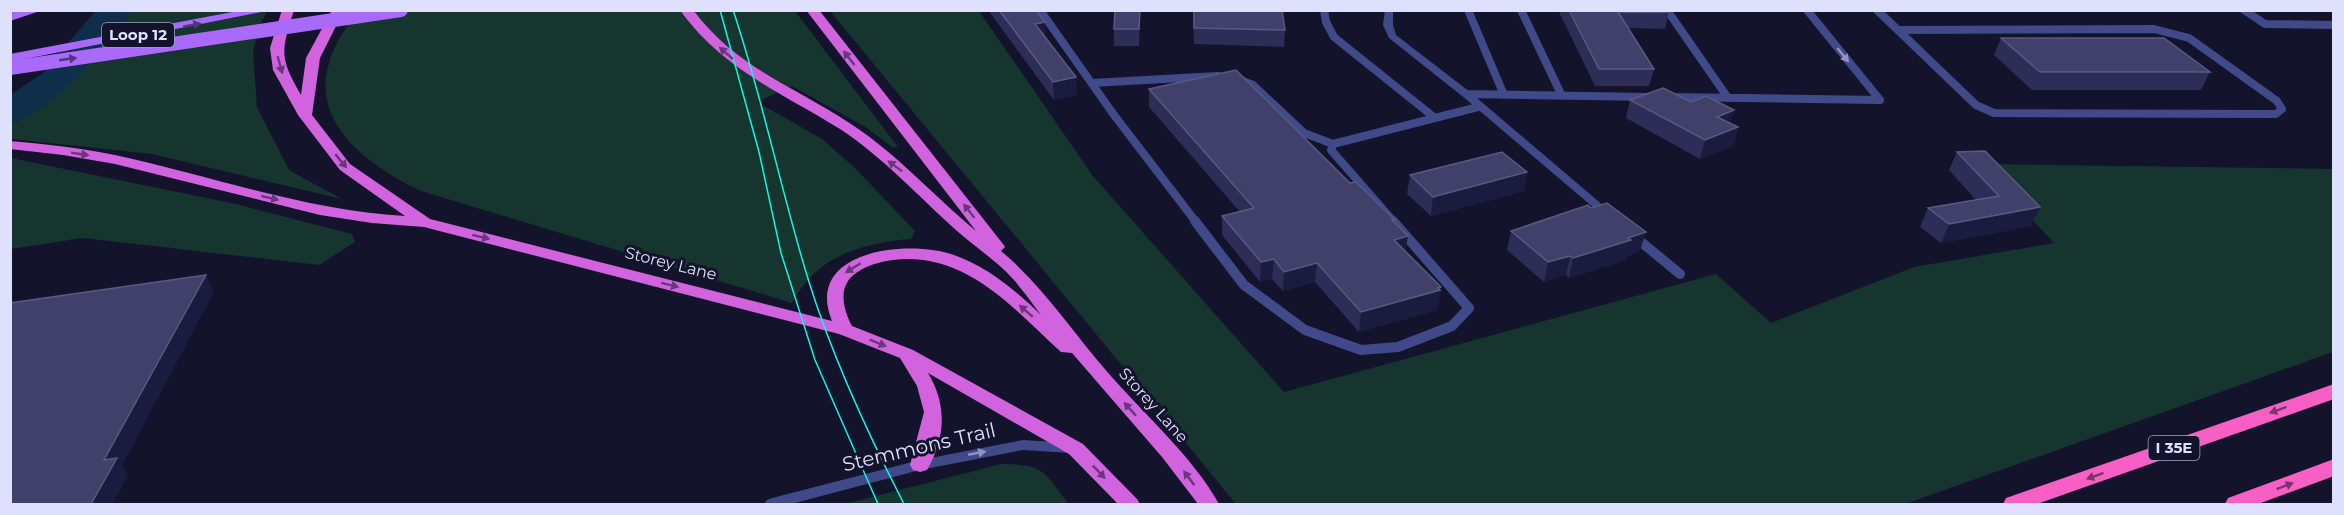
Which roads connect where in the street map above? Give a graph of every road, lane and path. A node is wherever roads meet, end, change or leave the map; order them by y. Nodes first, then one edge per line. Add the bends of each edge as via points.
1 (37, 10) edge
2 (265, 10) edge
3 (288, 10) edge
4 (338, 10) edge
5 (401, 10) edge
6 (687, 10) edge
7 (812, 10) edge
8 (1040, 10) edge
9 (1324, 10) edge
10 (1389, 10) edge
11 (1468, 10) edge
12 (1521, 10) edge
13 (1667, 10) edge
14 (1807, 10) edge
15 (1877, 10) edge
16 (2244, 10) edge
17 (10, 17) edge
18 (2334, 25) edge
19 (1898, 30) junction
20 (10, 58) edge
21 (10, 68) edge
22 (1225, 77) edge
23 (1235, 78) edge
24 (1092, 83) junction
25 (1466, 94) junction
26 (1504, 95) junction
27 (1562, 96) junction
28 (1728, 98) junction
29 (1478, 107) junction
30 (305, 115) junction
31 (1435, 118) junction
32 (1333, 144) junction
33 (16, 146) edge
34 (1616, 221) edge
35 (424, 222) junction
36 (1625, 228) edge
37 (1018, 274) junction
38 (1680, 274) dead end
39 (845, 330) junction
40 (907, 354) junction
41 (1102, 378) junction
42 (2334, 391) edge
43 (1076, 449) junction
44 (920, 465) junction
45 (2334, 467) edge
46 (772, 504) edge
47 (1130, 504) edge
48 (1209, 504) edge
49 (2014, 504) edge
50 (2236, 504) edge

1 - 17 main road
20 -> 2 main road, Loop 12
3 -> 30 highway, Storey Lane via 276,48 280,70
4 - 30 highway via 313,58
21 -> 5 main road, bridge
37 -> 6 highway, Storey Lane via 911,178 846,127 774,87 732,58 702,31
37 -> 7 highway
8 - 24 lane
9 - 31 lane via 1334,37
10 - 25 street via 1392,36
11 - 26 lane
12 - 27 lane
13 - 28 lane
14 -> 28 lane via 1880,100
15 - 19 lane
16 - 18 lane via 2265,24
19 - 19 lane via 1976,105 1994,113 2276,114 2282,109 2277,101 2189,38 2173,32
22 - 24 lane
23 - 32 lane via 1253,85 1304,133
24 - 32 lane via 1244,285 1305,330 1361,350 1398,347 1452,326 1469,308 1331,150
25 - 26 lane
25 - 29 lane
26 - 27 lane
27 - 28 lane
29 - 31 lane
29 - 34 lane
30 -> 35 highway, Storey Lane via 345,167
31 - 32 lane
33 -> 35 highway via 122,161 324,211 387,222
35 -> 39 highway, Storey Lane
36 - 38 lane
37 - 41 highway, Storey Lane
39 -> 40 highway, Storey Lane
41 -> 39 highway via 989,279 973,267 940,255 919,252 888,256 855,265 841,276 834,294 834,310
40 - 43 highway, Storey Lane
40 - 44 highway via 933,405
48 -> 41 highway, Storey Lane via 1169,452
42 -> 49 highway, I 35E
44 -> 43 street, Stemmons Trail via 1023,445
43 -> 47 highway, Storey Lane
44 - 46 street, Stemmons Trail
50 -> 45 highway

